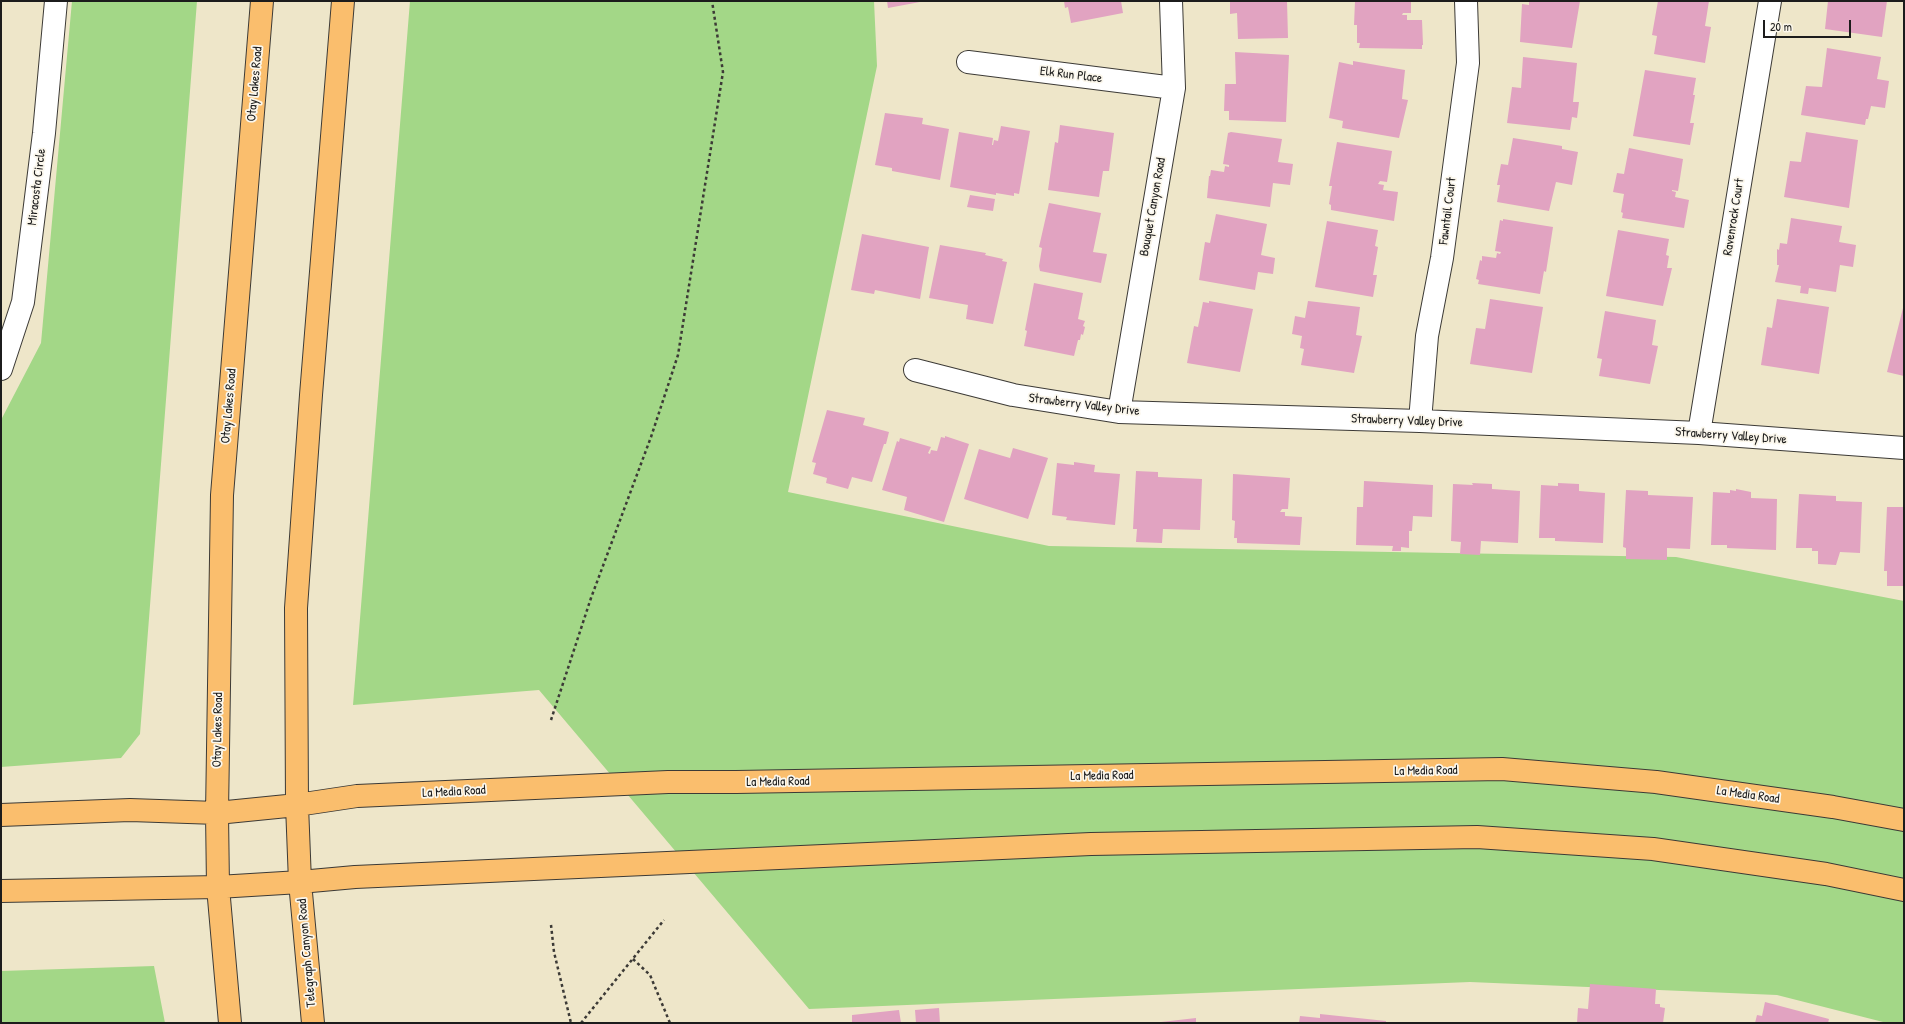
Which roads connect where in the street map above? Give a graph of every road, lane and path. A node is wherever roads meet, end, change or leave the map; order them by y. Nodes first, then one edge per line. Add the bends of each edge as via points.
1 (56, 1) edge
2 (262, 1) edge
3 (343, 1) edge
4 (712, 1) edge
5 (1171, 1) edge
6 (1466, 1) edge
7 (1770, 1) edge
8 (968, 62) dead end
9 (1174, 88) junction
10 (1, 370) edge
11 (915, 370) dead end
12 (1119, 412) junction
13 (1420, 421) junction
14 (1699, 433) junction
15 (1904, 448) edge
16 (551, 720) dead end
17 (297, 805) junction
18 (217, 813) junction
19 (1, 815) edge
20 (1904, 820) edge
21 (300, 882) junction
22 (218, 887) junction
23 (1904, 890) edge
24 (1, 891) edge
25 (664, 920) dead end
26 (551, 925) dead end
27 (633, 959) junction
28 (230, 1023) edge
29 (313, 1023) edge
30 (571, 1023) edge
31 (581, 1023) edge
32 (670, 1023) edge

1 - 10 street, Miracosta Circle via 44,133 24,295
2 - 18 main road, Otay Lakes Road via 222,495
3 - 17 main road via 296,608
4 - 16 path via 723,72 678,355 651,437 591,598
5 - 9 street, Bouquet Canyon Road
6 - 13 street, Fawntail Court via 1468,63 1442,258 1427,336
7 - 14 street, Ravenrock Court
8 - 9 street, Elk Run Place
9 - 12 street, Bouquet Canyon Road
11 - 12 street, Strawberry Valley Drive via 1013,395
12 - 13 street, Strawberry Valley Drive
13 - 14 street, Strawberry Valley Drive
14 - 15 street, Strawberry Valley Drive
17 - 18 main road
17 - 20 main road, La Media Road via 357,796 668,782 1502,769 1656,782 1833,807
17 - 21 main road
18 - 19 main road via 130,810
18 - 22 main road, Otay Lakes Road
21 - 22 main road
21 - 23 main road via 361,876 1068,845 1477,837 1654,849 1826,874
21 - 29 main road, Telegraph Canyon Road
22 - 24 main road
22 - 28 main road
25 - 27 path
26 - 30 path via 554,952
27 - 31 path
27 - 32 path via 650,975

